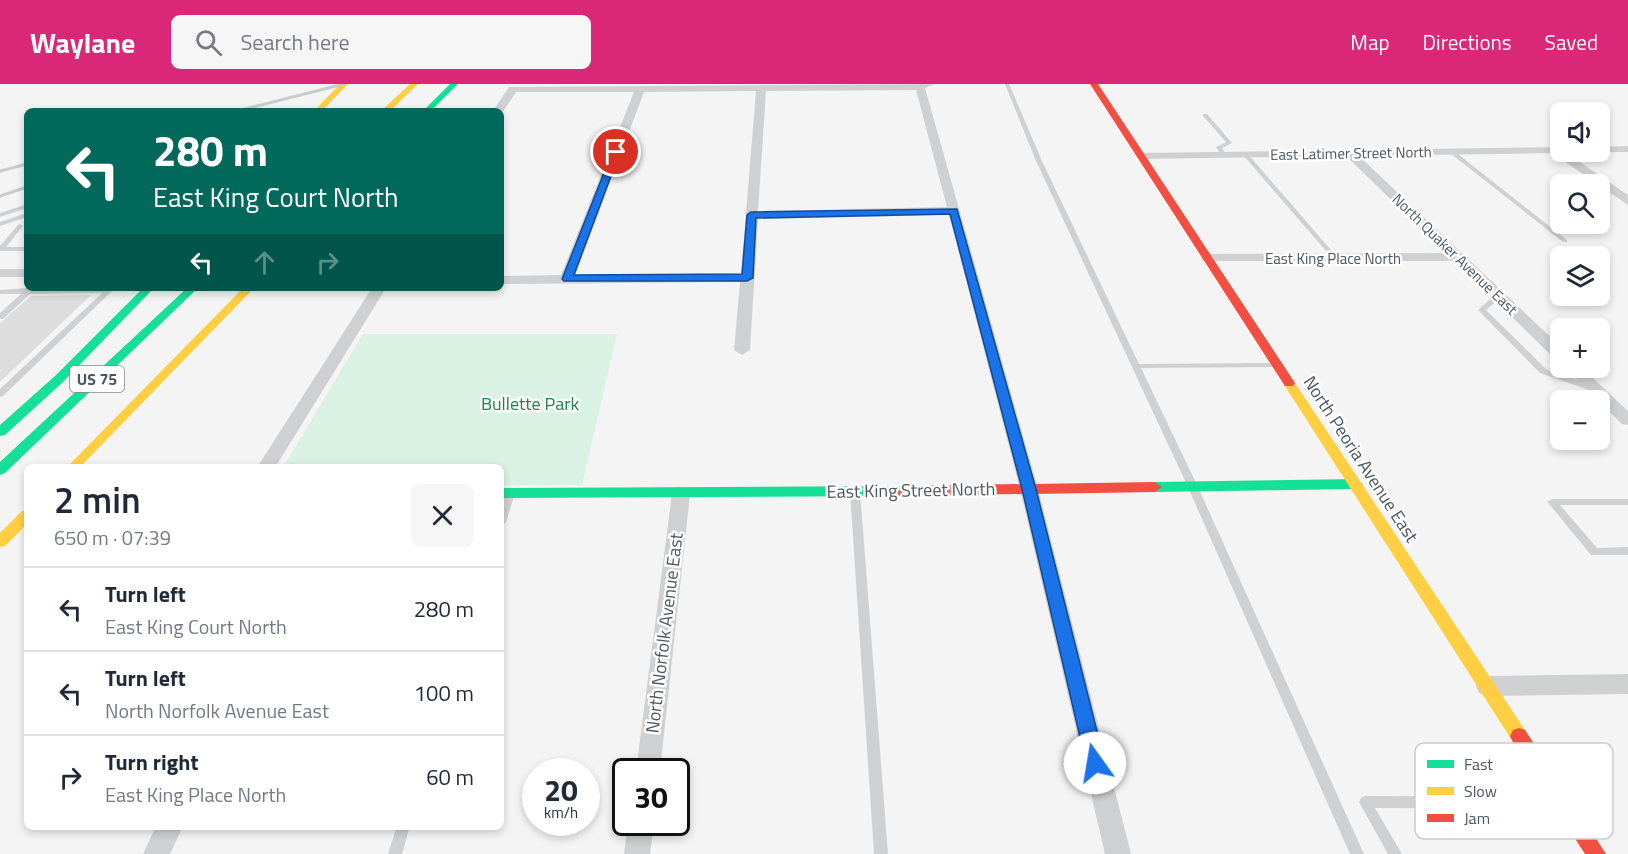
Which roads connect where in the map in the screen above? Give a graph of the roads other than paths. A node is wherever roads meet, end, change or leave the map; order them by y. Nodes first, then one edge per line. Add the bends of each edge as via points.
1 (344, 84) edge
2 (414, 84) edge
3 (1007, 84) edge
4 (1094, 84) edge
5 (453, 85) edge
6 (925, 85) edge
7 (662, 86) edge
8 (761, 87) junction
9 (640, 88) junction
10 (321, 108) edge
11 (388, 108) edge
12 (430, 108) edge
13 (500, 108) edge
14 (1205, 115) dead end
15 (1628, 149) edge
16 (1550, 150) edge
17 (1610, 150) edge
18 (1452, 152) junction
19 (1349, 153) junction
20 (1223, 154) junction
21 (1245, 154) junction
22 (1142, 156) junction
23 (1574, 162) edge
24 (1628, 201) edge
25 (24, 207) edge
26 (954, 211) junction
27 (0, 215) edge
28 (751, 215) junction
29 (24, 216) edge
30 (0, 225) edge
31 (23, 226) edge
32 (1565, 241) dead end
33 (24, 249) edge
34 (1458, 257) junction
35 (1207, 258) junction
36 (1335, 258) junction
37 (0, 273) edge
38 (24, 273) edge
39 (747, 278) junction
40 (567, 279) junction
41 (504, 280) edge
42 (24, 290) edge
43 (30, 291) edge
44 (108, 291) edge
45 (146, 291) edge
46 (191, 291) edge
47 (246, 291) edge
48 (377, 291) edge
49 (0, 292) edge
50 (1499, 296) junction
51 (0, 316) edge
52 (1550, 345) edge
53 (742, 350) dead end
54 (1277, 365) junction
55 (1135, 366) junction
56 (1583, 378) edge
57 (1595, 389) junction
58 (0, 394) edge
59 (1626, 416) edge
60 (0, 432) edge
61 (76, 464) edge
62 (268, 464) edge
63 (0, 470) edge
64 (1356, 484) junction
65 (1191, 486) junction
66 (1029, 489) junction
67 (855, 490) junction
68 (506, 493) edge
69 (681, 494) junction
70 (1628, 502) edge
71 (24, 518) edge
72 (0, 542) edge
73 (1628, 551) edge
74 (1628, 684) edge
75 (1487, 686) junction
76 (1524, 743) edge
77 (650, 758) edge
78 (1415, 802) edge
79 (168, 830) edge
80 (403, 830) edge
81 (640, 836) edge
82 (1586, 839) edge
83 (156, 854) edge
84 (395, 854) edge
85 (638, 854) edge
86 (881, 854) edge
87 (1118, 854) edge
88 (1357, 854) edge
89 (1395, 854) edge
90 (1596, 854) edge

1 - 10 main road
2 - 11 main road
3 - 55 lane
4 - 22 main road, North Peoria Avenue East
5 - 12 main road
6 - 8 street
6 - 26 street
7 - 8 street
7 - 9 street
8 - 28 street
9 - 13 street via 513,89
9 - 40 street
14 - 20 lane via 1229,143 1219,147
15 - 17 street
16 - 18 street, East Latimer Street North
18 - 19 street, East Latimer Street North
18 - 32 lane
19 - 21 street, East Latimer Street North
19 - 34 street, North Quaker Avenue East
20 - 21 street, East Latimer Street North
20 - 22 street, East Latimer Street North
21 - 36 lane
22 - 35 main road, North Peoria Avenue East
23 - 24 street
25 - 27 lane
26 - 28 street
26 - 66 street
28 - 39 street
29 - 30 lane
30 - 31 lane
31 - 33 lane via 0,249
34 - 36 street, East King Place North
34 - 50 street, North Quaker Avenue East
35 - 36 street, East King Place North
35 - 54 main road, North Peoria Avenue East
37 - 38 street
39 - 40 street
39 - 53 street
40 - 41 street
42 - 49 lane
43 - 51 lane
44 - 58 lane
45 - 60 main road
46 - 63 main road, US 75
47 - 61 main road, US 75
48 - 62 street
50 - 52 street, North Quaker Avenue East
50 - 57 lane via 1482,310 1543,371
54 - 55 lane
54 - 64 main road, North Peoria Avenue East
55 - 65 lane
56 - 57 street
57 - 59 street
64 - 65 main road, East King Street North
64 - 75 main road, North Peoria Avenue East
65 - 66 main road, East King Street North
65 - 88 lane
66 - 67 main road, East King Street North
66 - 87 street
67 - 69 main road, East King Street North
67 - 86 lane
68 - 69 main road, East King Street North
69 - 77 street, North Norfolk Avenue East
70 - 73 lane via 1552,502 1594,552
71 - 72 main road
74 - 75 street
75 - 76 main road, North Peoria Avenue East
78 - 89 lane via 1365,802
79 - 83 street
80 - 84 lane
81 - 85 street
82 - 90 main road, North Peoria Avenue East

